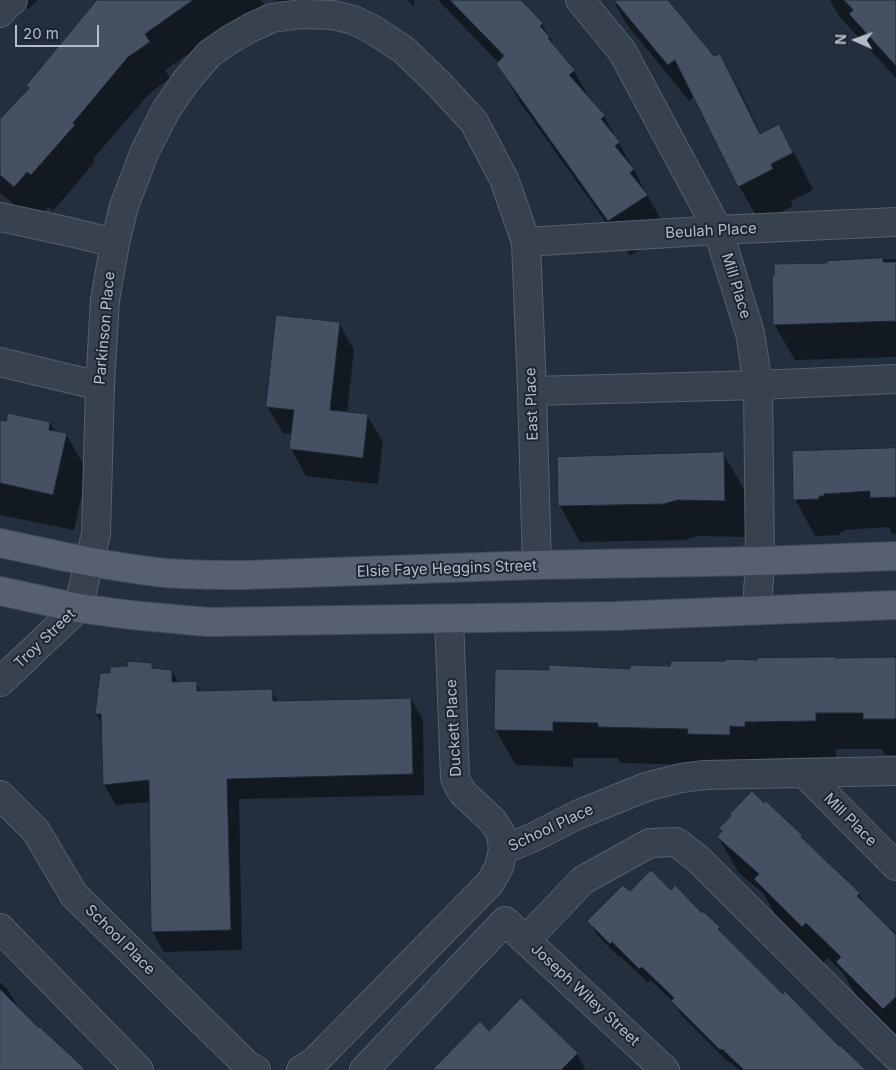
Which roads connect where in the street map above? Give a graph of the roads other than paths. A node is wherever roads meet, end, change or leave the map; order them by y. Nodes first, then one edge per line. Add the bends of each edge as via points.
1 (13, 0) edge
2 (580, 0) edge
3 (0, 13) edge
4 (0, 217) edge
5 (896, 222) edge
6 (718, 230) junction
7 (526, 242) junction
8 (114, 243) junction
9 (0, 362) edge
10 (896, 379) edge
11 (758, 385) junction
12 (100, 386) junction
13 (532, 391) junction
14 (0, 542) edge
15 (896, 556) edge
16 (760, 561) junction
17 (89, 562) junction
18 (537, 565) junction
19 (0, 591) edge
20 (896, 605) edge
21 (78, 608) junction
22 (757, 610) junction
23 (449, 619) junction
24 (0, 682) edge
25 (896, 771) edge
26 (804, 773) junction
27 (0, 795) edge
28 (503, 850) junction
29 (896, 866) edge
30 (0, 928) edge
31 (526, 940) junction
32 (896, 1056) edge
33 (654, 1067) edge
34 (139, 1070) edge
35 (256, 1070) edge
36 (301, 1070) edge
37 (364, 1070) edge

1 - 3 street
2 - 6 street, Mill Place via 622,51
4 - 8 street
5 - 6 street, Beulah Place
6 - 7 street, Beulah Place
6 - 11 street, Mill Place via 750,333
7 - 8 street, Parkinson Place via 504,180 474,122 439,84 404,50 372,28 333,15 302,14 272,18 229,40 209,54 186,81 166,110 145,151
7 - 13 street, East Place
8 - 12 street, Parkinson Place via 105,300
9 - 12 street
10 - 11 street
11 - 13 street
11 - 16 street, Mill Place
12 - 17 street, Parkinson Place via 96,534
13 - 18 street, East Place
14 - 17 main road, Elsie Faye Heggins Street
15 - 16 main road, Elsie Faye Heggins Street
16 - 18 main road, Elsie Faye Heggins Street
16 - 22 street, Mill Place
17 - 18 main road, Elsie Faye Heggins Street via 204,575
17 - 21 street, Troy Street
19 - 21 main road
20 - 22 main road
21 - 23 main road via 207,622
21 - 24 street, Troy Street
22 - 23 main road
23 - 28 street, Duckett Place via 455,778 464,794 493,821 501,834
25 - 26 street, School Place
26 - 28 street, School Place via 681,778 646,787
26 - 29 street, Mill Place
27 - 35 street, School Place via 36,831 74,895 247,1065
28 - 36 street, School Place via 499,867 490,883 314,1062
30 - 34 street
31 - 32 street via 583,880 650,843 676,842 697,858
31 - 33 street, Joseph Wiley Street
31 - 37 street, Joseph Wiley Street via 505,921

